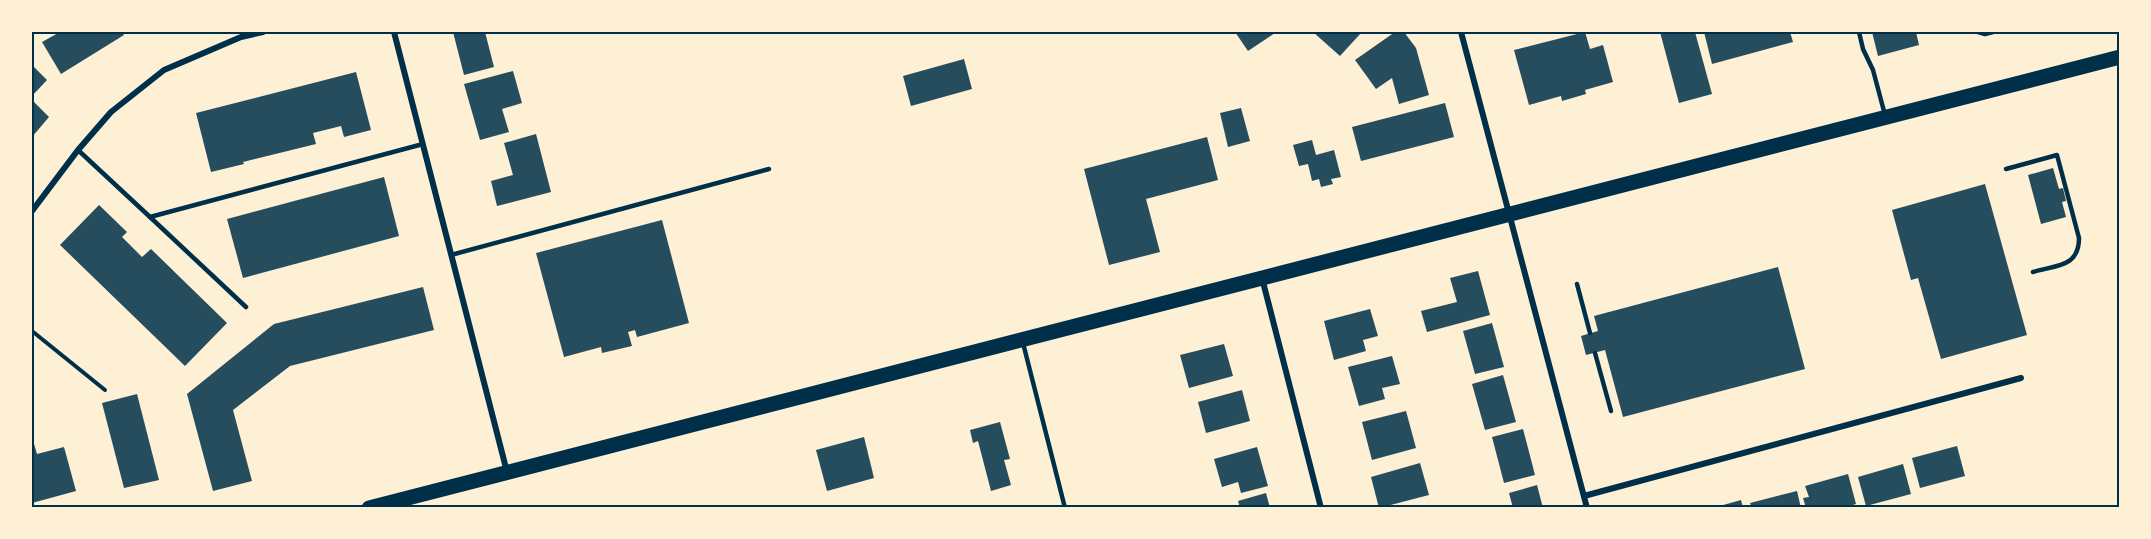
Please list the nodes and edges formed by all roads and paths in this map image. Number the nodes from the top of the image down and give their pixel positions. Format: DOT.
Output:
graph roads {
  1 [pos="263,32"];
  2 [pos="394,32"];
  3 [pos="1461,32"];
  4 [pos="1859,32"];
  5 [pos="1978,32"];
  6 [pos="1993,32"];
  7 [pos="2120,57"];
  8 [pos="1885,117"];
  9 [pos="423,144"];
  10 [pos="78,150"];
  11 [pos="770,169"];
  12 [pos="2006,169"];
  13 [pos="32,211"];
  14 [pos="1510,214"];
  15 [pos="150,217"];
  16 [pos="451,255"];
  17 [pos="2033,272"];
  18 [pos="1262,278"];
  19 [pos="1577,285"];
  20 [pos="246,307"];
  21 [pos="32,331"];
  22 [pos="1590,333"];
  23 [pos="1023,340"];
  24 [pos="1595,352"];
  25 [pos="2021,378"];
  26 [pos="105,390"];
  27 [pos="1611,411"];
  28 [pos="507,472"];
  29 [pos="1584,496"];
  30 [pos="369,507"];
  31 [pos="1065,507"];
  32 [pos="1321,507"];
  33 [pos="1587,507"];
  1 -- 10 [label="street"];
  2 -- 9 [label="street"];
  3 -- 14 [label="street"];
  4 -- 8 [label="lane"];
  5 -- 6 [label="lane"];
  7 -- 8 [label="main road"];
  8 -- 14 [label="main road"];
  9 -- 15 [label="lane"];
  9 -- 16 [label="street"];
  10 -- 13 [label="street"];
  10 -- 15 [label="lane"];
  11 -- 16 [label="lane"];
  12 -- 17 [label="lane"];
  14 -- 18 [label="main road"];
  14 -- 29 [label="street"];
  15 -- 20 [label="lane"];
  16 -- 28 [label="street"];
  18 -- 23 [label="main road"];
  18 -- 32 [label="street"];
  19 -- 22 [label="lane"];
  21 -- 26 [label="path"];
  23 -- 28 [label="main road"];
  23 -- 31 [label="lane"];
  24 -- 27 [label="lane"];
  25 -- 29 [label="street"];
  28 -- 30 [label="main road"];
  29 -- 33 [label="street"];
}
